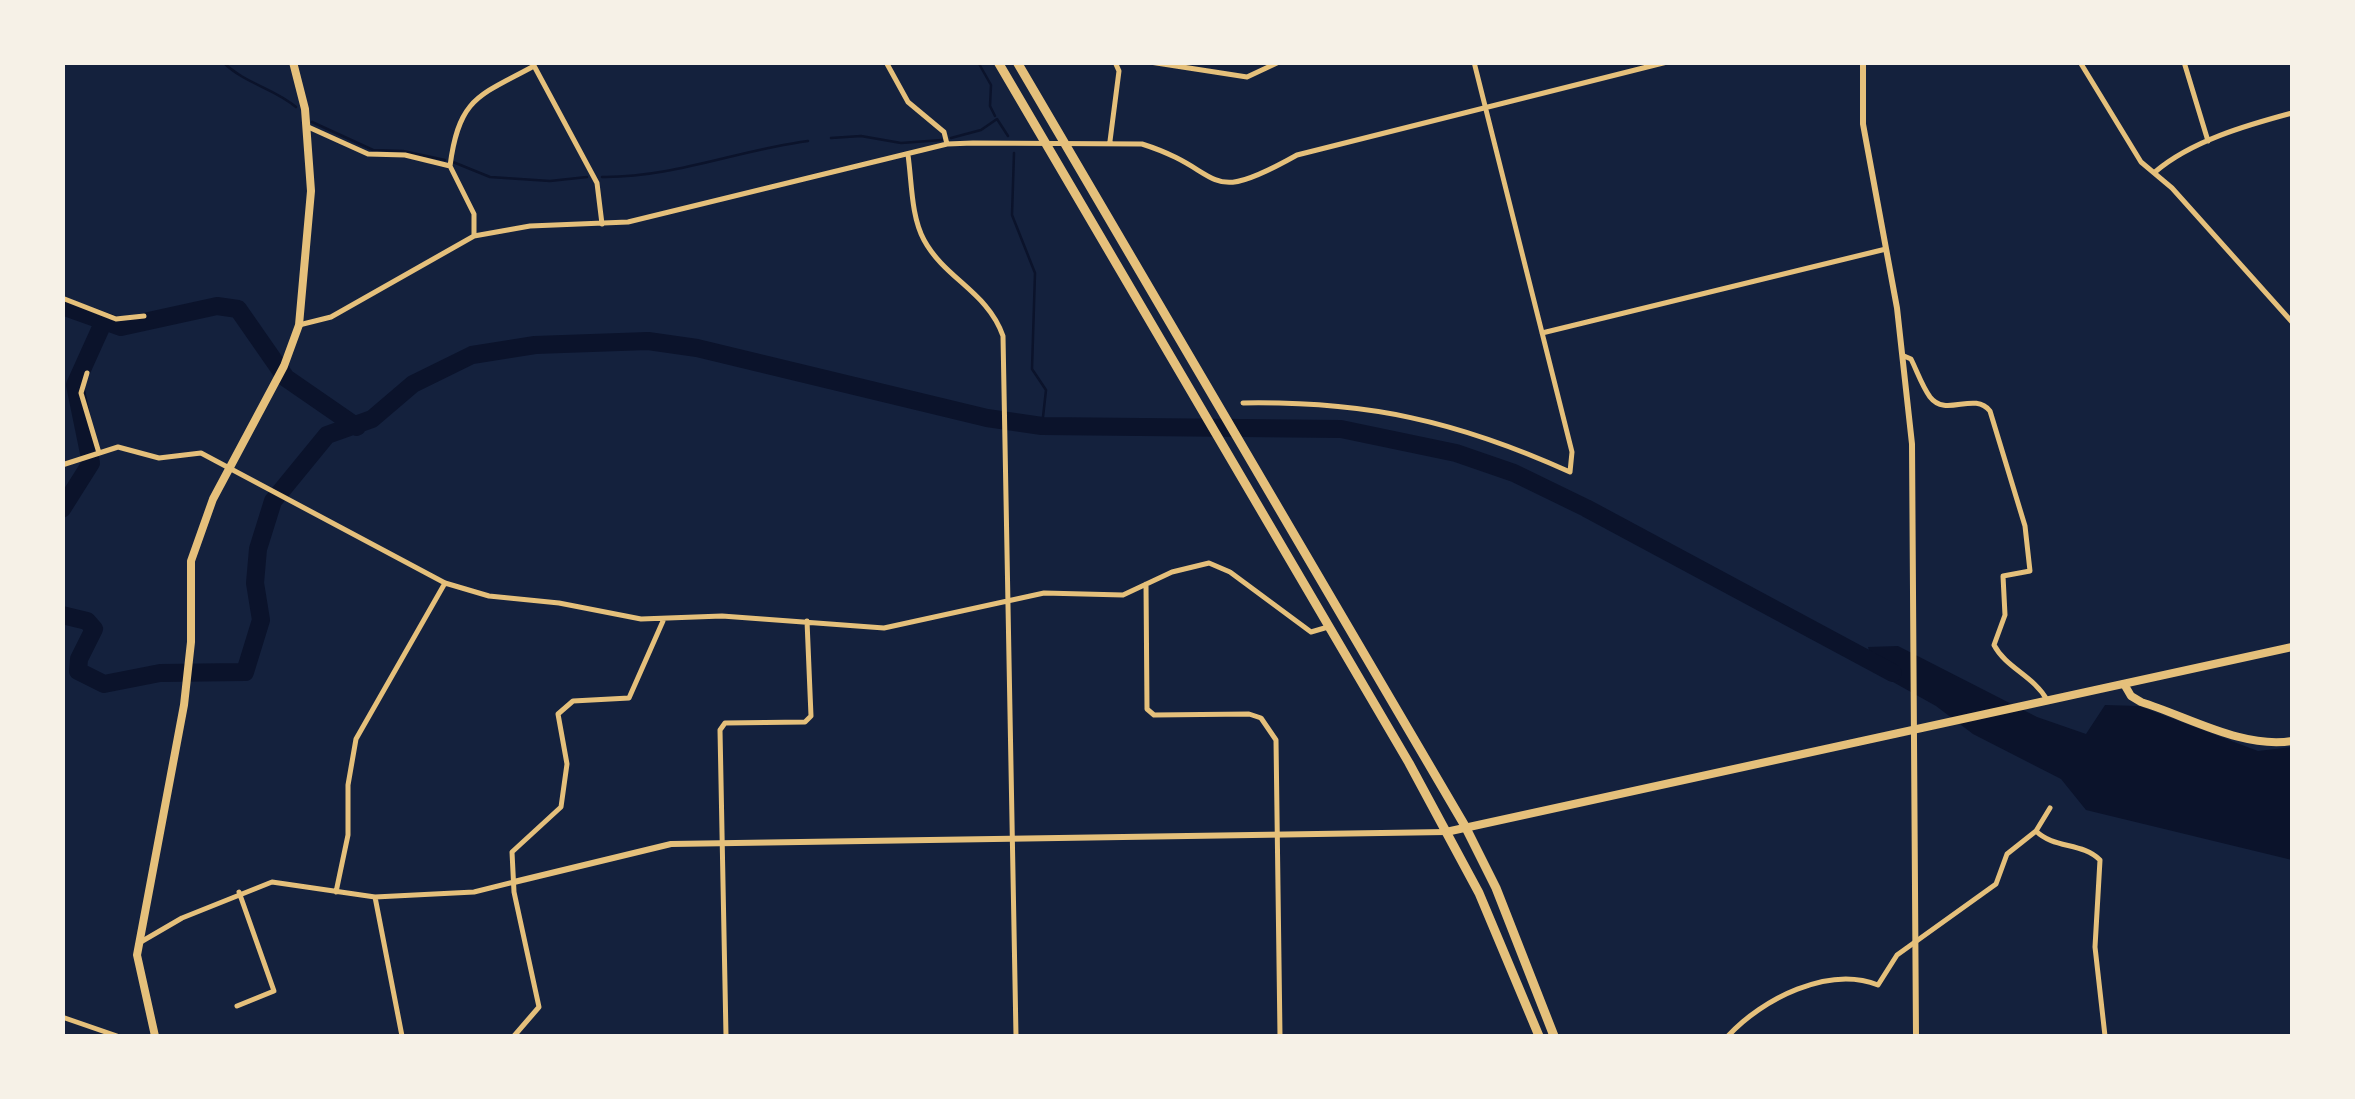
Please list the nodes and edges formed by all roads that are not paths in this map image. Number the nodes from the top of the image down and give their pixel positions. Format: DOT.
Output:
graph roads {
  1 [pos="293,62"];
  2 [pos="886,62"];
  3 [pos="998,62"];
  4 [pos="1017,62"];
  5 [pos="1115,62"];
  6 [pos="1150,62"];
  7 [pos="1280,62"];
  8 [pos="1474,62"];
  9 [pos="1667,62"];
  10 [pos="1862,62"];
  11 [pos="2080,62"];
  12 [pos="2184,62"];
  13 [pos="533,64"];
  14 [pos="1484,109"];
  15 [pos="2292,113"];
  16 [pos="306,126"];
  17 [pos="1110,141"];
  18 [pos="2208,141"];
  19 [pos="1044,142"];
  20 [pos="1067,143"];
  21 [pos="947,144"];
  22 [pos="908,156"];
  23 [pos="450,166"];
  24 [pos="2155,172"];
  25 [pos="602,224"];
  26 [pos="474,236"];
  27 [pos="1886,249"];
  28 [pos="62,298"];
  29 [pos="144,316"];
  30 [pos="2292,322"];
  31 [pos="298,326"];
  32 [pos="1542,334"];
  33 [pos="1904,356"];
  34 [pos="86,373"];
  35 [pos="1244,403"];
  36 [pos="97,454"];
  37 [pos="62,466"];
  38 [pos="228,468"];
  39 [pos="445,584"];
  40 [pos="1146,584"];
  41 [pos="1009,600"];
  42 [pos="663,621"];
  43 [pos="807,621"];
  44 [pos="1331,626"];
  45 [pos="2292,648"];
  46 [pos="2124,684"];
  47 [pos="2048,700"];
  48 [pos="1913,727"];
  49 [pos="2292,741"];
  50 [pos="2050,808"];
  51 [pos="1465,826"];
  52 [pos="2036,831"];
  53 [pos="1446,832"];
  54 [pos="1276,834"];
  55 [pos="1012,838"];
  56 [pos="722,842"];
  57 [pos="514,882"];
  58 [pos="239,892"];
  59 [pos="336,892"];
  60 [pos="375,896"];
  61 [pos="1914,942"];
  62 [pos="138,944"];
  63 [pos="237,1006"];
  64 [pos="62,1017"];
  65 [pos="116,1036"];
  66 [pos="155,1036"];
  67 [pos="402,1036"];
  68 [pos="514,1036"];
  69 [pos="726,1036"];
  70 [pos="1016,1036"];
  71 [pos="1280,1036"];
  72 [pos="1539,1036"];
  73 [pos="1554,1036"];
  74 [pos="1728,1036"];
  75 [pos="1916,1036"];
  76 [pos="2105,1036"];
  1 -- 16 [label="main road"];
  2 -- 21 [label="street"];
  3 -- 19 [label="highway"];
  4 -- 20 [label="highway"];
  5 -- 17 [label="street"];
  6 -- 7 [label="street"];
  8 -- 14 [label="street"];
  9 -- 14 [label="street"];
  10 -- 27 [label="street"];
  11 -- 24 [label="street"];
  12 -- 18 [label="street"];
  13 -- 23 [label="street"];
  13 -- 25 [label="street"];
  14 -- 17 [label="street"];
  14 -- 32 [label="street"];
  15 -- 18 [label="street"];
  16 -- 23 [label="street"];
  16 -- 31 [label="main road"];
  17 -- 20 [label="street"];
  18 -- 24 [label="street"];
  19 -- 20 [label="street"];
  19 -- 21 [label="street"];
  19 -- 44 [label="highway"];
  20 -- 51 [label="highway"];
  21 -- 22 [label="street"];
  22 -- 25 [label="street"];
  22 -- 41 [label="street"];
  23 -- 26 [label="street"];
  24 -- 30 [label="street"];
  25 -- 26 [label="street"];
  26 -- 31 [label="street"];
  27 -- 32 [label="street"];
  27 -- 33 [label="street"];
  28 -- 29 [label="street"];
  31 -- 38 [label="main road"];
  32 -- 35 [label="street"];
  33 -- 47 [label="street"];
  33 -- 48 [label="street"];
  34 -- 36 [label="street"];
  36 -- 37 [label="street"];
  36 -- 38 [label="street"];
  38 -- 39 [label="street"];
  38 -- 62 [label="main road"];
  39 -- 42 [label="street"];
  39 -- 59 [label="street"];
  40 -- 41 [label="street"];
  40 -- 44 [label="street"];
  40 -- 54 [label="street"];
  41 -- 43 [label="street"];
  41 -- 55 [label="street"];
  42 -- 43 [label="street"];
  42 -- 57 [label="street"];
  43 -- 56 [label="street"];
  44 -- 53 [label="highway"];
  45 -- 46 [label="main road"];
  46 -- 47 [label="main road"];
  46 -- 49 [label="main road"];
  47 -- 48 [label="main road"];
  48 -- 51 [label="main road"];
  48 -- 61 [label="street"];
  50 -- 52 [label="street"];
  51 -- 53 [label="main road"];
  51 -- 73 [label="highway"];
  52 -- 61 [label="street"];
  52 -- 76 [label="street"];
  53 -- 54 [label="street"];
  53 -- 72 [label="highway"];
  54 -- 55 [label="street"];
  54 -- 71 [label="street"];
  55 -- 56 [label="street"];
  55 -- 70 [label="street"];
  56 -- 57 [label="street"];
  56 -- 69 [label="street"];
  57 -- 60 [label="street"];
  57 -- 68 [label="street"];
  58 -- 59 [label="street"];
  58 -- 62 [label="street"];
  58 -- 63 [label="street"];
  59 -- 60 [label="street"];
  60 -- 67 [label="street"];
  61 -- 74 [label="street"];
  61 -- 75 [label="street"];
  62 -- 66 [label="main road"];
  64 -- 65 [label="street"];
}
